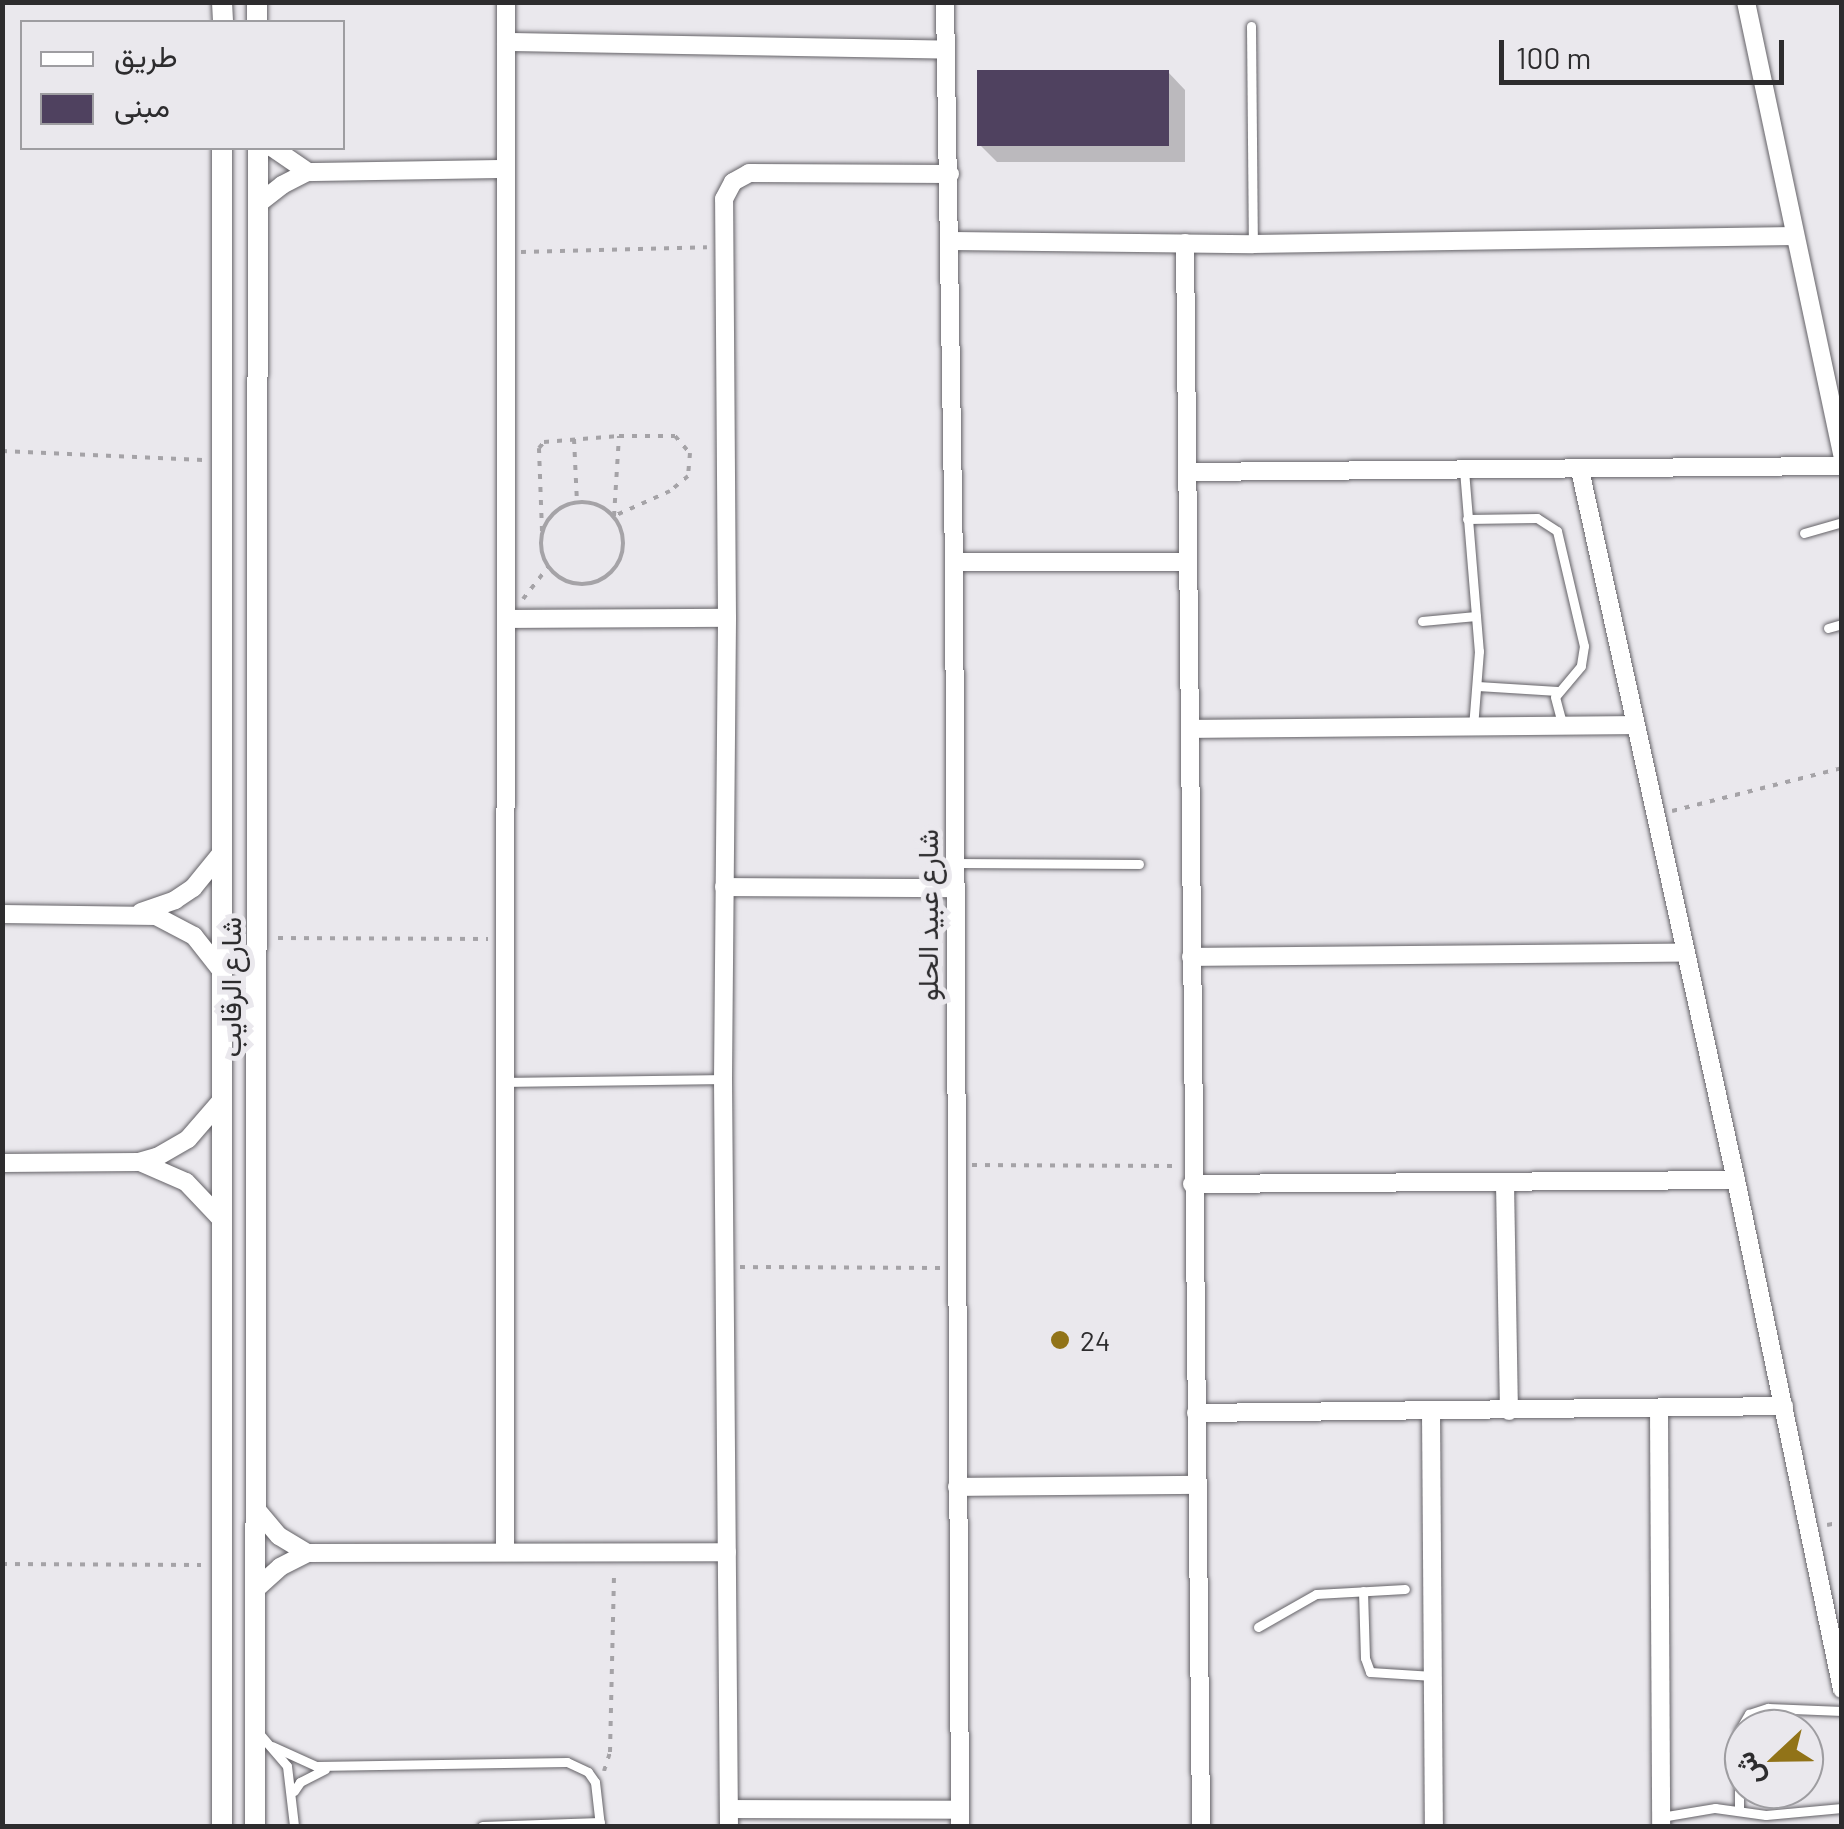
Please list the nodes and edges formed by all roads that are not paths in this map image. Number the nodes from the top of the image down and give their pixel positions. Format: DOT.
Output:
graph roads {
  1 [pos="506,2"];
  2 [pos="945,2"];
  3 [pos="1746,2"];
  4 [pos="1250,26"];
  5 [pos="506,42"];
  6 [pos="944,50"];
  7 [pos="222,150"];
  8 [pos="258,150"];
  9 [pos="276,150"];
  10 [pos="506,169"];
  11 [pos="308,172"];
  12 [pos="950,174"];
  13 [pos="258,204"];
  14 [pos="1795,236"];
  15 [pos="951,241"];
  16 [pos="1184,243"];
  17 [pos="1253,244"];
  18 [pos="1842,455"];
  19 [pos="1842,466"];
  20 [pos="1464,470"];
  21 [pos="1580,470"];
  22 [pos="1188,472"];
  23 [pos="1467,519"];
  24 [pos="1842,522"];
  25 [pos="1804,533"];
  26 [pos="954,562"];
  27 [pos="1188,562"];
  28 [pos="1476,616"];
  29 [pos="727,618"];
  30 [pos="508,619"];
  31 [pos="1422,621"];
  32 [pos="1842,624"];
  33 [pos="1828,628"];
  34 [pos="1478,686"];
  35 [pos="1558,691"];
  36 [pos="1635,725"];
  37 [pos="1563,726"];
  38 [pos="1474,727"];
  39 [pos="1190,729"];
  40 [pos="219,856"];
  41 [pos="954,863"];
  42 [pos="1139,864"];
  43 [pos="724,887"];
  44 [pos="953,888"];
  45 [pos="136,913"];
  46 [pos="2,914"];
  47 [pos="1684,953"];
  48 [pos="1191,957"];
  49 [pos="220,969"];
  50 [pos="722,1079"];
  51 [pos="502,1082"];
  52 [pos="220,1102"];
  53 [pos="139,1162"];
  54 [pos="2,1163"];
  55 [pos="1192,1175"];
  56 [pos="1736,1180"];
  57 [pos="1506,1184"];
  58 [pos="221,1220"];
  59 [pos="1784,1406"];
  60 [pos="1659,1410"];
  61 [pos="1509,1411"];
  62 [pos="1431,1412"];
  63 [pos="1196,1413"];
  64 [pos="1197,1485"];
  65 [pos="957,1486"];
  66 [pos="258,1510"];
  67 [pos="506,1552"];
  68 [pos="726,1552"];
  69 [pos="307,1553"];
  70 [pos="257,1588"];
  71 [pos="1404,1589"];
  72 [pos="1363,1591"];
  73 [pos="1258,1627"];
  74 [pos="1433,1676"];
  75 [pos="1842,1689"];
  76 [pos="1842,1711"];
  77 [pos="255,1729"];
  78 [pos="272,1746"];
  79 [pos="333,1766"];
  80 [pos="293,1793"];
  81 [pos="1842,1808"];
  82 [pos="1739,1811"];
  83 [pos="729,1818"];
  84 [pos="960,1818"];
  85 [pos="1661,1822"];
  86 [pos="600,1824"];
  87 [pos="541,1825"];
  88 [pos="222,1826"];
  89 [pos="256,1826"];
  90 [pos="294,1826"];
  91 [pos="482,1826"];
  92 [pos="1201,1826"];
  93 [pos="1434,1826"];
  1 -- 5 [label="street"];
  2 -- 6 [label="street, شارع عبيد الحلو"];
  3 -- 14 [label="street"];
  4 -- 17 [label="lane"];
  5 -- 6 [label="street"];
  5 -- 10 [label="street"];
  6 -- 12 [label="street, شارع عبيد الحلو"];
  7 -- 40 [label="street, شارع الرقايب"];
  8 -- 13 [label="street, شارع الرقايب"];
  9 -- 11 [label="street"];
  10 -- 11 [label="street"];
  10 -- 30 [label="street"];
  11 -- 13 [label="street"];
  12 -- 15 [label="street, شارع عبيد الحلو"];
  12 -- 29 [label="street"];
  13 -- 66 [label="street, شارع الرقايب"];
  14 -- 17 [label="street"];
  14 -- 18 [label="street"];
  15 -- 16 [label="street"];
  15 -- 26 [label="street, شارع عبيد الحلو"];
  16 -- 17 [label="street"];
  16 -- 22 [label="street"];
  19 -- 21 [label="street"];
  20 -- 21 [label="street"];
  20 -- 22 [label="street"];
  20 -- 23 [label="lane"];
  21 -- 36 [label="street"];
  22 -- 27 [label="street"];
  23 -- 28 [label="lane"];
  23 -- 35 [label="lane"];
  24 -- 25 [label="lane"];
  26 -- 27 [label="street"];
  26 -- 41 [label="street, شارع عبيد الحلو"];
  27 -- 39 [label="street"];
  28 -- 31 [label="lane"];
  28 -- 34 [label="lane"];
  29 -- 30 [label="street"];
  29 -- 43 [label="street"];
  30 -- 51 [label="street"];
  32 -- 33 [label="lane"];
  34 -- 35 [label="lane"];
  34 -- 38 [label="lane"];
  35 -- 37 [label="lane"];
  36 -- 37 [label="street"];
  36 -- 47 [label="street"];
  37 -- 38 [label="street"];
  38 -- 39 [label="street"];
  39 -- 48 [label="street"];
  40 -- 45 [label="street"];
  40 -- 49 [label="street, شارع الرقايب"];
  41 -- 42 [label="lane"];
  41 -- 44 [label="street, شارع عبيد الحلو"];
  43 -- 44 [label="street"];
  43 -- 50 [label="street"];
  44 -- 65 [label="street, شارع عبيد الحلو"];
  45 -- 46 [label="street"];
  45 -- 49 [label="street"];
  47 -- 48 [label="street"];
  47 -- 56 [label="street"];
  48 -- 55 [label="street"];
  49 -- 52 [label="street, شارع الرقايب"];
  50 -- 51 [label="lane"];
  50 -- 68 [label="street"];
  51 -- 67 [label="street"];
  52 -- 53 [label="street"];
  52 -- 58 [label="street, شارع الرقايب"];
  53 -- 54 [label="street"];
  53 -- 58 [label="street"];
  55 -- 57 [label="street"];
  55 -- 63 [label="street"];
  56 -- 57 [label="street"];
  56 -- 59 [label="street"];
  57 -- 61 [label="street"];
  58 -- 88 [label="street, شارع الرقايب"];
  59 -- 60 [label="street"];
  59 -- 75 [label="street"];
  60 -- 61 [label="street"];
  60 -- 85 [label="street"];
  61 -- 62 [label="street"];
  62 -- 63 [label="street"];
  62 -- 74 [label="street"];
  63 -- 64 [label="street"];
  64 -- 65 [label="street"];
  64 -- 92 [label="street"];
  65 -- 84 [label="street, شارع عبيد الحلو"];
  66 -- 69 [label="street"];
  66 -- 70 [label="street, شارع الرقايب"];
  67 -- 68 [label="street"];
  67 -- 69 [label="street"];
  68 -- 83 [label="street"];
  69 -- 70 [label="street"];
  70 -- 77 [label="street, شارع الرقايب"];
  71 -- 72 [label="lane"];
  72 -- 73 [label="lane"];
  72 -- 74 [label="lane"];
  74 -- 93 [label="street"];
  76 -- 82 [label="lane"];
  77 -- 78 [label="lane"];
  77 -- 89 [label="street, شارع الرقايب"];
  78 -- 79 [label="lane"];
  78 -- 80 [label="lane"];
  79 -- 80 [label="lane"];
  79 -- 86 [label="lane"];
  80 -- 90 [label="lane"];
  81 -- 82 [label="lane"];
  82 -- 85 [label="lane"];
  83 -- 84 [label="street"];
  86 -- 87 [label="lane"];
  87 -- 91 [label="lane"];
}
